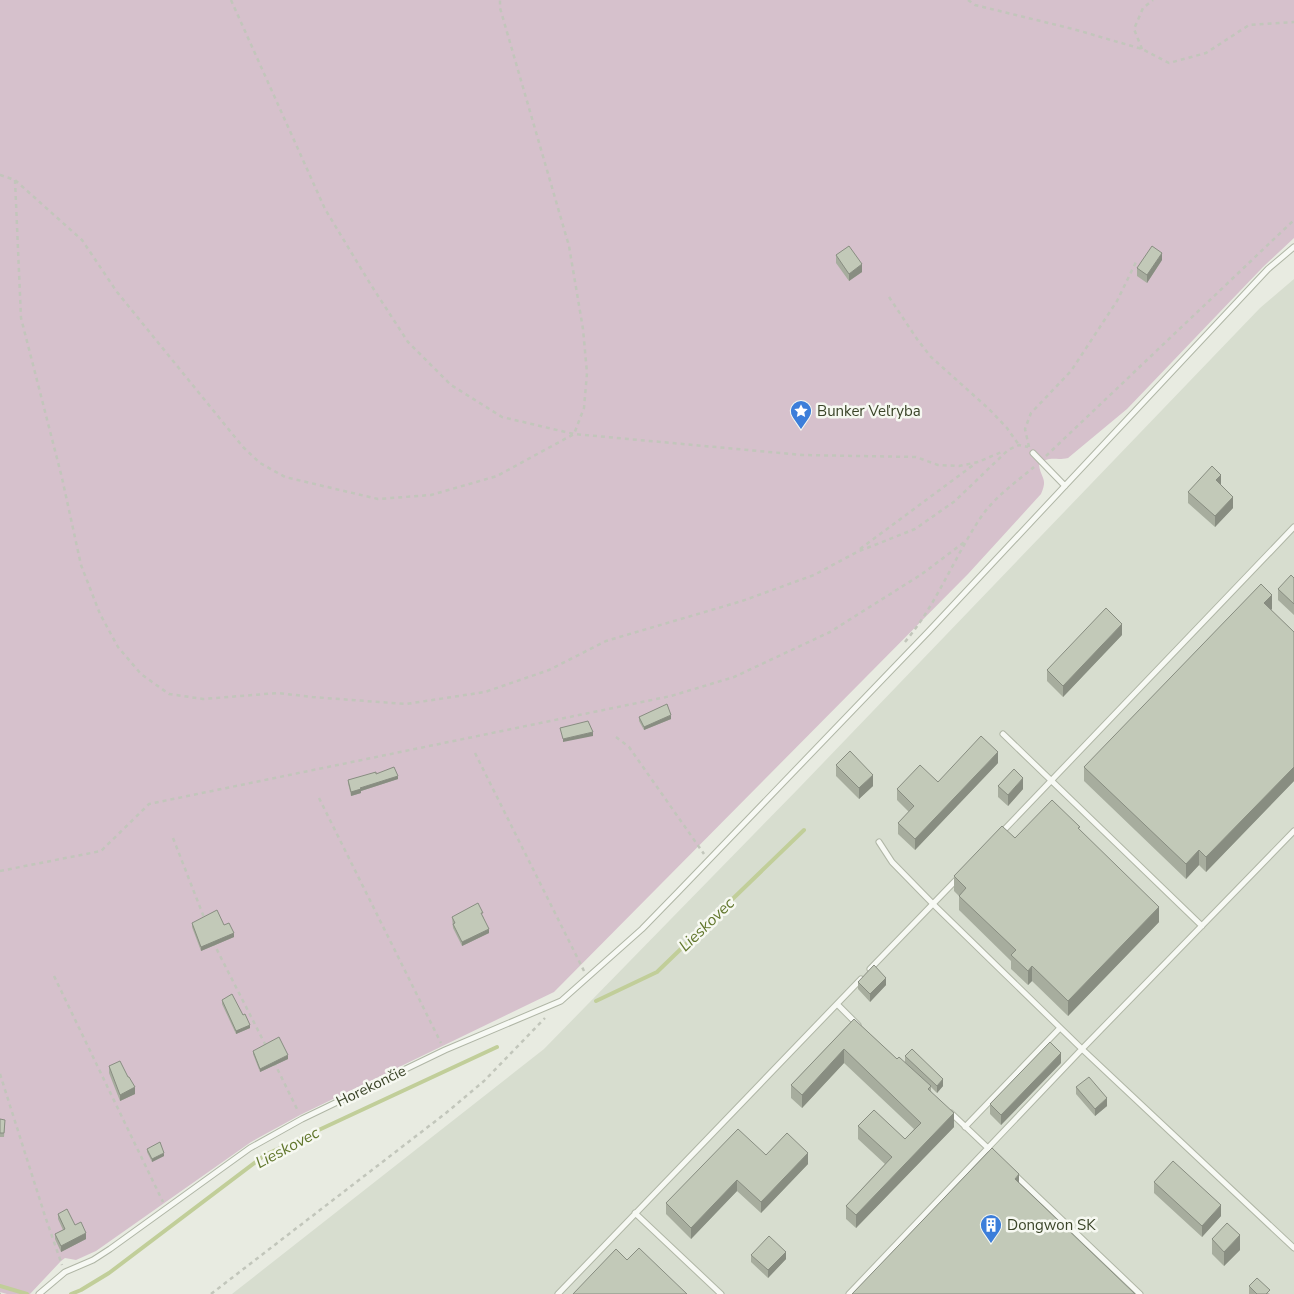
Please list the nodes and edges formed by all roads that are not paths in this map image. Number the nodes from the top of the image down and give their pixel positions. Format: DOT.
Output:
graph roads {
  1 [pos="1294,247"];
  2 [pos="1033,453"];
  3 [pos="1065,486"];
  4 [pos="1294,527"];
  5 [pos="1003,734"];
  6 [pos="1051,781"];
  7 [pos="1294,831"];
  8 [pos="999,835"];
  9 [pos="879,842"];
  10 [pos="959,876"];
  11 [pos="933,904"];
  12 [pos="1202,926"];
  13 [pos="837,1004"];
  14 [pos="1060,1028"];
  15 [pos="865,1032"];
  16 [pos="1082,1049"];
  17 [pos="944,1106"];
  18 [pos="965,1127"];
  19 [pos="988,1148"];
  20 [pos="995,1155"];
  21 [pos="1009,1168"];
  22 [pos="635,1214"];
  23 [pos="1294,1248"];
  24 [pos="39,1294"];
  25 [pos="558,1294"];
  26 [pos="721,1294"];
  27 [pos="850,1294"];
  28 [pos="1140,1294"];
  1 -- 3 [label="lane, Horekončie"];
  2 -- 3 [label="lane"];
  3 -- 24 [label="lane, Horekončie"];
  4 -- 6 [label="lane"];
  5 -- 6 [label="lane"];
  6 -- 8 [label="lane"];
  6 -- 12 [label="lane"];
  7 -- 12 [label="lane"];
  9 -- 11 [label="lane"];
  10 -- 11 [label="lane"];
  11 -- 13 [label="lane"];
  11 -- 14 [label="lane"];
  12 -- 16 [label="lane"];
  13 -- 15 [label="lane"];
  13 -- 22 [label="lane"];
  14 -- 16 [label="lane"];
  14 -- 18 [label="lane"];
  16 -- 19 [label="lane"];
  16 -- 23 [label="lane"];
  17 -- 18 [label="lane"];
  18 -- 19 [label="lane"];
  19 -- 20 [label="lane"];
  19 -- 27 [label="lane"];
  21 -- 28 [label="lane"];
  22 -- 25 [label="lane"];
  22 -- 26 [label="lane"];
}
